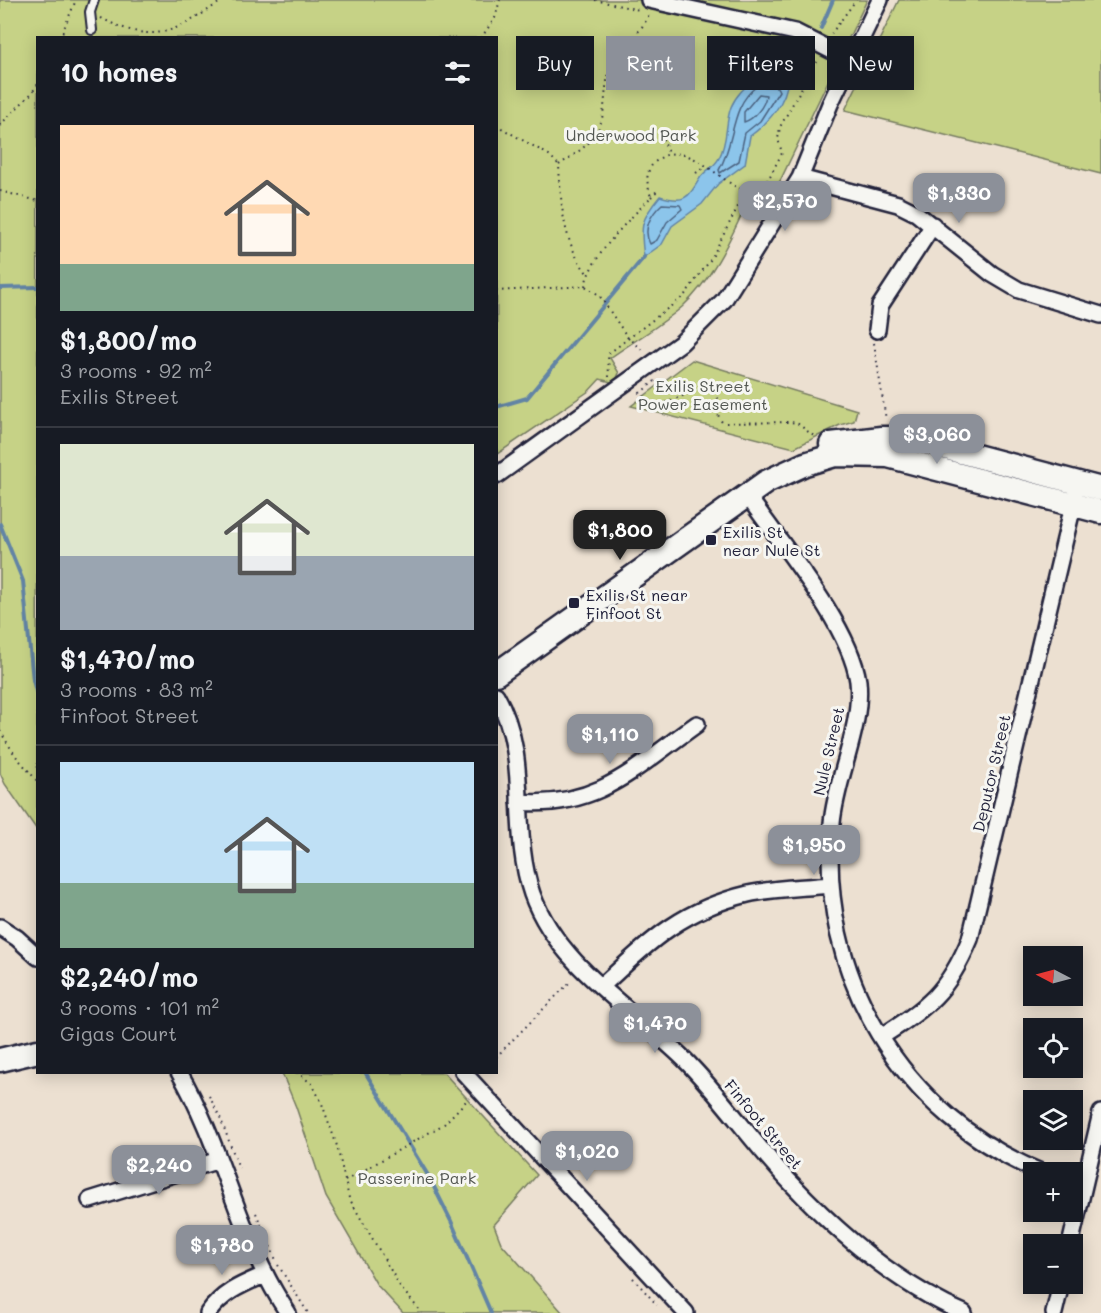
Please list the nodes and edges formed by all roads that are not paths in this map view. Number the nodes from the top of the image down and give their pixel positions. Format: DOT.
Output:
graph roads {
  1 [pos="94,0"];
  2 [pos="880,0"];
  3 [pos="651,1"];
  4 [pos="92,30"];
  5 [pos="862,36"];
  6 [pos="827,49"];
  7 [pos="837,90"];
  8 [pos="800,178"];
  9 [pos="933,225"];
  10 [pos="1101,315"];
  11 [pos="877,330"];
  12 [pos="498,475"];
  13 [pos="1101,489"];
  14 [pos="1076,494"];
  15 [pos="747,495"];
  16 [pos="1101,512"];
  17 [pos="498,673"];
  18 [pos="498,699"];
  19 [pos="697,724"];
  20 [pos="519,802"];
  21 [pos="830,885"];
  22 [pos="0,927"];
  23 [pos="36,955"];
  24 [pos="602,986"];
  25 [pos="881,1037"];
  26 [pos="36,1052"];
  27 [pos="0,1060"];
  28 [pos="180,1074"];
  29 [pos="465,1074"];
  30 [pos="1101,1113"];
  31 [pos="219,1160"];
  32 [pos="1023,1164"];
  33 [pos="1083,1169"];
  34 [pos="90,1200"];
  35 [pos="264,1275"];
  36 [pos="1059,1294"];
  37 [pos="208,1313"];
  38 [pos="288,1313"];
  39 [pos="686,1313"];
  40 [pos="964,1313"];
  41 [pos="1054,1313"];
  1 -- 4 [label="lane"];
  2 -- 5 [label="street"];
  3 -- 6 [label="street"];
  7 -- 8 [label="street"];
  8 -- 9 [label="street"];
  8 -- 12 [label="street"];
  9 -- 10 [label="street"];
  9 -- 11 [label="street"];
  13 -- 14 [label="street"];
  14 -- 15 [label="street"];
  14 -- 16 [label="street"];
  14 -- 25 [label="street, Deputor Street"];
  15 -- 17 [label="street"];
  15 -- 21 [label="street, Nule Street"];
  18 -- 20 [label="street, Finfoot Street"];
  19 -- 20 [label="street"];
  20 -- 24 [label="street, Finfoot Street"];
  21 -- 24 [label="street"];
  21 -- 25 [label="street, Nule Street"];
  22 -- 23 [label="street"];
  24 -- 40 [label="street, Finfoot Street"];
  25 -- 32 [label="street, Nule Street"];
  26 -- 27 [label="street"];
  28 -- 31 [label="street"];
  29 -- 39 [label="street"];
  30 -- 33 [label="street"];
  31 -- 34 [label="street"];
  31 -- 35 [label="street"];
  35 -- 37 [label="street"];
  35 -- 38 [label="street"];
  36 -- 41 [label="street"];
}
